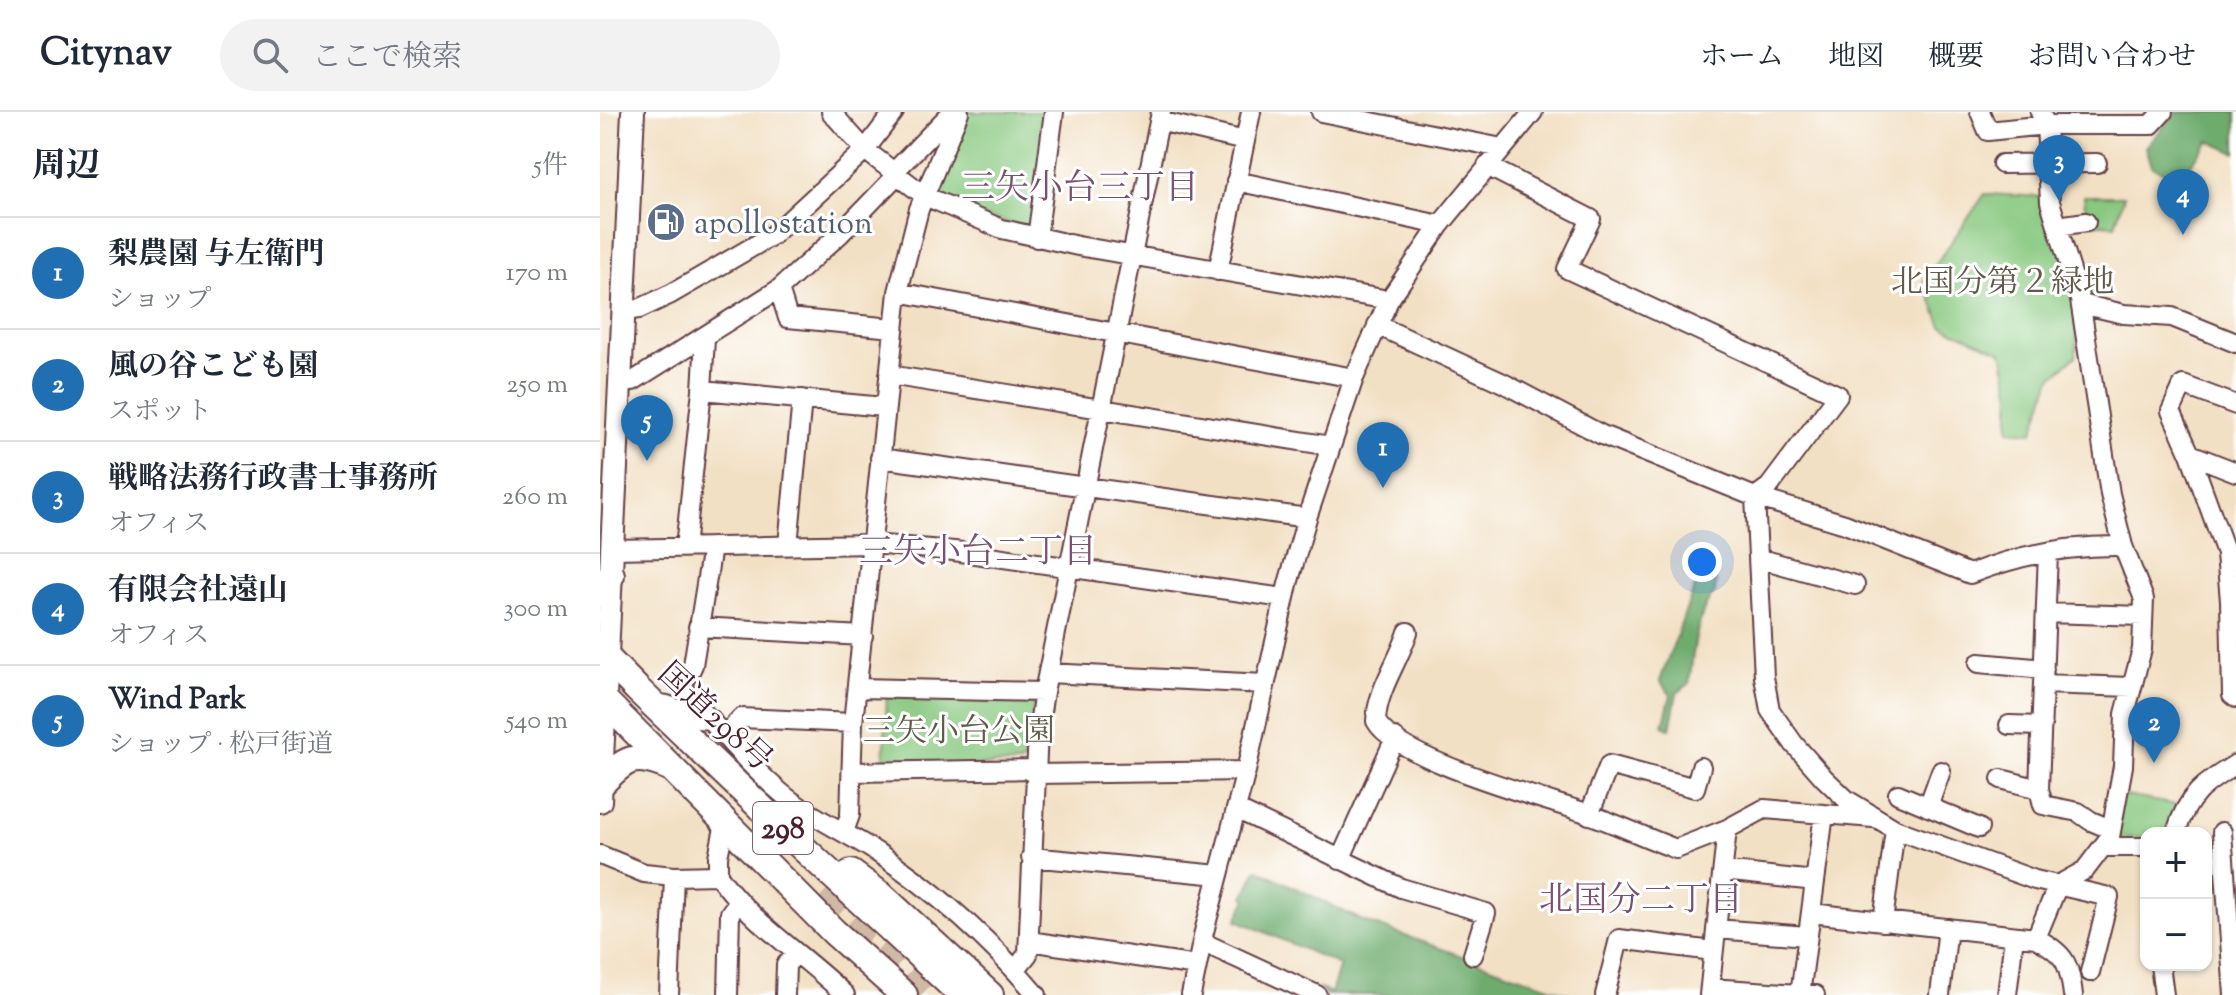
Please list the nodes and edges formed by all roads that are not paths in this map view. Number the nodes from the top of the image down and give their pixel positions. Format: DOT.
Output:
graph roads {
  1 [pos="633,112"];
  2 [pos="831,112"];
  3 [pos="894,112"];
  4 [pos="952,112"];
  5 [pos="959,112"];
  6 [pos="1054,112"];
  7 [pos="1251,112"];
  8 [pos="1321,112"];
  9 [pos="1533,112"];
  10 [pos="1980,112"];
  11 [pos="2163,112"];
  12 [pos="1160,116"];
  13 [pos="2043,118"];
  14 [pos="1245,141"];
  15 [pos="1502,148"];
  16 [pos="865,150"];
  17 [pos="2097,163"];
  18 [pos="2002,164"];
  19 [pos="2048,165"];
  20 [pos="1487,166"];
  21 [pos="895,175"];
  22 [pos="1236,181"];
  23 [pos="925,196"];
  24 [pos="2086,222"];
  25 [pos="1440,225"];
  26 [pos="2057,226"];
  27 [pos="1037,238"];
  28 [pos="1132,255"];
  29 [pos="1218,271"];
  30 [pos="779,289"];
  31 [pos="898,292"];
  32 [pos="1389,300"];
  33 [pos="2081,304"];
  34 [pos="623,311"];
  35 [pos="1377,325"];
  36 [pos="893,328"];
  37 [pos="1116,333"];
  38 [pos="705,338"];
  39 [pos="2236,343"];
  40 [pos="889,375"];
  41 [pos="1354,378"];
  42 [pos="620,381"];
  43 [pos="702,390"];
  44 [pos="802,399"];
  45 [pos="2236,405"];
  46 [pos="884,407"];
  47 [pos="1100,408"];
  48 [pos="1331,446"];
  49 [pos="2190,454"];
  50 [pos="880,458"];
  51 [pos="2236,472"];
  52 [pos="1085,487"];
  53 [pos="1755,497"];
  54 [pos="1307,518"];
  55 [pos="872,544"];
  56 [pos="788,545"];
  57 [pos="2123,546"];
  58 [pos="712,547"];
  59 [pos="685,548"];
  60 [pos="612,549"];
  61 [pos="2048,552"];
  62 [pos="1758,558"];
  63 [pos="1070,568"];
  64 [pos="605,583"];
  65 [pos="1855,585"];
  66 [pos="1284,598"];
  67 [pos="2233,601"];
  68 [pos="2046,613"];
  69 [pos="2143,616"];
  70 [pos="698,627"];
  71 [pos="1408,632"];
  72 [pos="863,636"];
  73 [pos="604,654"];
  74 [pos="1979,663"];
  75 [pos="1048,673"];
  76 [pos="2044,676"];
  77 [pos="2233,676"];
  78 [pos="1265,684"];
  79 [pos="2132,687"];
  80 [pos="858,688"];
  81 [pos="1044,692"];
  82 [pos="602,698"];
  83 [pos="2236,698"];
  84 [pos="653,704"];
  85 [pos="711,719"];
  86 [pos="853,723"];
  87 [pos="2009,725"];
  88 [pos="2042,726"];
  89 [pos="725,735"];
  90 [pos="1395,738"];
  91 [pos="2236,764"];
  92 [pos="669,767"];
  93 [pos="1701,767"];
  94 [pos="1036,771"];
  95 [pos="1246,771"];
  96 [pos="1941,771"];
  97 [pos="852,772"];
  98 [pos="2001,779"];
  99 [pos="601,784"];
  100 [pos="2039,789"];
  101 [pos="1898,794"];
  102 [pos="600,801"];
  103 [pos="762,806"];
  104 [pos="1932,808"];
  105 [pos="1236,809"];
  106 [pos="1824,814"];
  107 [pos="1589,815"];
  108 [pos="1875,818"];
  109 [pos="725,823"];
  110 [pos="2178,827"];
  111 [pos="1979,828"];
  112 [pos="1727,829"];
  113 [pos="1895,829"];
  114 [pos="844,832"];
  115 [pos="2222,832"];
  116 [pos="2107,838"];
  117 [pos="1925,841"];
  118 [pos="2140,846"];
  119 [pos="600,855"];
  120 [pos="1031,857"];
  121 [pos="1340,860"];
  122 [pos="764,861"];
  123 [pos="2212,867"];
  124 [pos="1723,871"];
  125 [pos="718,875"];
  126 [pos="1219,875"];
  127 [pos="674,876"];
  128 [pos="2225,878"];
  129 [pos="1815,881"];
  130 [pos="2058,885"];
  131 [pos="739,901"];
  132 [pos="1811,913"];
  133 [pos="1883,922"];
  134 [pos="1948,928"];
  135 [pos="1716,929"];
  136 [pos="1807,936"];
  137 [pos="2014,936"];
  138 [pos="2036,938"];
  139 [pos="1029,941"];
  140 [pos="1202,942"];
  141 [pos="1713,951"];
  142 [pos="796,954"];
  143 [pos="1473,955"];
  144 [pos="1197,966"];
  145 [pos="1015,970"];
  146 [pos="2161,971"];
  147 [pos="2090,972"];
  148 [pos="1709,991"];
  149 [pos="1805,994"];
  150 [pos="669,995"];
  151 [pos="728,995"];
  152 [pos="785,995"];
  153 [pos="845,995"];
  154 [pos="877,995"];
  155 [pos="904,995"];
  156 [pos="962,995"];
  157 [pos="990,995"];
  158 [pos="1037,995"];
  159 [pos="1191,995"];
  160 [pos="1317,995"];
  161 [pos="1605,995"];
  162 [pos="1940,995"];
  163 [pos="2007,995"];
  164 [pos="2073,995"];
  165 [pos="2164,995"];
  166 [pos="2234,995"];
  1 -- 34 [label="main road"];
  2 -- 16 [label="street"];
  3 -- 16 [label="street"];
  4 -- 21 [label="street"];
  5 -- 23 [label="street"];
  6 -- 27 [label="street"];
  7 -- 14 [label="street"];
  8 -- 15 [label="street"];
  9 -- 15 [label="street"];
  10 -- 13 [label="street"];
  11 -- 13 [label="street"];
  12 -- 14 [label="street"];
  12 -- 28 [label="street"];
  13 -- 19 [label="street"];
  14 -- 22 [label="street"];
  15 -- 20 [label="street"];
  16 -- 21 [label="street"];
  16 -- 34 [label="street"];
  17 -- 19 [label="street"];
  18 -- 19 [label="street"];
  19 -- 26 [label="street"];
  20 -- 25 [label="street"];
  20 -- 53 [label="street"];
  21 -- 23 [label="street"];
  21 -- 30 [label="street"];
  22 -- 25 [label="street"];
  22 -- 29 [label="street"];
  23 -- 27 [label="street"];
  23 -- 31 [label="street"];
  24 -- 26 [label="street"];
  25 -- 32 [label="street"];
  26 -- 33 [label="street"];
  27 -- 28 [label="street"];
  28 -- 29 [label="street"];
  28 -- 37 [label="street"];
  29 -- 32 [label="street"];
  30 -- 36 [label="street"];
  30 -- 38 [label="street"];
  31 -- 36 [label="street"];
  31 -- 37 [label="street"];
  32 -- 35 [label="street"];
  33 -- 39 [label="street"];
  33 -- 57 [label="street"];
  34 -- 42 [label="main road"];
  35 -- 41 [label="street"];
  35 -- 53 [label="street"];
  36 -- 40 [label="street"];
  37 -- 41 [label="street"];
  37 -- 47 [label="street"];
  38 -- 42 [label="street"];
  38 -- 43 [label="street"];
  40 -- 46 [label="street"];
  40 -- 47 [label="street"];
  41 -- 48 [label="street"];
  42 -- 60 [label="main road"];
  43 -- 44 [label="street"];
  43 -- 59 [label="street"];
  44 -- 46 [label="street"];
  44 -- 56 [label="street"];
  45 -- 49 [label="street"];
  46 -- 50 [label="street"];
  47 -- 48 [label="street"];
  47 -- 52 [label="street"];
  48 -- 54 [label="street"];
  49 -- 51 [label="street"];
  49 -- 67 [label="street"];
  50 -- 52 [label="street"];
  50 -- 55 [label="street"];
  52 -- 54 [label="street"];
  52 -- 63 [label="street"];
  53 -- 61 [label="street"];
  53 -- 62 [label="street"];
  54 -- 66 [label="street"];
  55 -- 56 [label="street"];
  55 -- 63 [label="street"];
  55 -- 72 [label="street"];
  56 -- 58 [label="street"];
  57 -- 61 [label="street"];
  57 -- 69 [label="street"];
  58 -- 59 [label="street"];
  58 -- 70 [label="street"];
  59 -- 60 [label="street"];
  60 -- 64 [label="main road"];
  61 -- 68 [label="street"];
  62 -- 65 [label="street"];
  62 -- 108 [label="street"];
  63 -- 66 [label="street"];
  63 -- 75 [label="street"];
  64 -- 73 [label="main road"];
  66 -- 78 [label="street"];
  67 -- 77 [label="street"];
  68 -- 69 [label="street"];
  68 -- 76 [label="street"];
  69 -- 79 [label="street"];
  70 -- 72 [label="street"];
  70 -- 85 [label="street"];
  71 -- 90 [label="street"];
  72 -- 80 [label="street"];
  73 -- 82 [label="main road"];
  73 -- 84 [label="highway, 国道298号 / 298"];
  74 -- 76 [label="street"];
  75 -- 78 [label="street"];
  75 -- 81 [label="street"];
  76 -- 79 [label="street"];
  76 -- 88 [label="street"];
  77 -- 83 [label="street"];
  78 -- 95 [label="street"];
  79 -- 116 [label="street"];
  80 -- 81 [label="street"];
  80 -- 86 [label="street"];
  81 -- 94 [label="street"];
  82 -- 92 [label="highway, 国道298号 / 298"];
  82 -- 99 [label="main road"];
  84 -- 85 [label="street"];
  84 -- 103 [label="highway, 国道298号 / 298"];
  85 -- 89 [label="street"];
  86 -- 89 [label="street"];
  86 -- 97 [label="street"];
  87 -- 88 [label="street"];
  88 -- 100 [label="street"];
  89 -- 114 [label="street"];
  90 -- 107 [label="street"];
  90 -- 121 [label="street"];
  91 -- 110 [label="street"];
  92 -- 99 [label="highway"];
  92 -- 109 [label="highway, 国道298号 / 298"];
  93 -- 107 [label="street"];
  94 -- 95 [label="street"];
  94 -- 97 [label="street"];
  94 -- 120 [label="street"];
  95 -- 105 [label="street"];
  96 -- 104 [label="street"];
  97 -- 114 [label="street"];
  98 -- 100 [label="street"];
  99 -- 102 [label="main road"];
  100 -- 116 [label="street"];
  101 -- 104 [label="street"];
  103 -- 156 [label="highway, 国道298号 / 298"];
  103 -- 157 [label="highway"];
  104 -- 111 [label="street"];
  104 -- 117 [label="street"];
  105 -- 121 [label="street"];
  105 -- 126 [label="street"];
  106 -- 108 [label="street"];
  106 -- 112 [label="street"];
  106 -- 129 [label="street"];
  107 -- 112 [label="street"];
  108 -- 113 [label="street"];
  109 -- 122 [label="highway, 国道298号 / 298"];
  109 -- 125 [label="street"];
  112 -- 124 [label="street"];
  113 -- 117 [label="street"];
  113 -- 133 [label="street"];
  114 -- 145 [label="street"];
  115 -- 128 [label="street"];
  116 -- 118 [label="street"];
  116 -- 130 [label="street"];
  117 -- 130 [label="street"];
  119 -- 127 [label="street"];
  120 -- 126 [label="street"];
  120 -- 139 [label="street"];
  121 -- 143 [label="street"];
  122 -- 154 [label="highway"];
  122 -- 155 [label="highway, 国道298号 / 298"];
  123 -- 128 [label="street"];
  124 -- 129 [label="street"];
  124 -- 135 [label="street"];
  125 -- 127 [label="street"];
  125 -- 131 [label="street"];
  126 -- 140 [label="street"];
  127 -- 150 [label="street"];
  128 -- 166 [label="street"];
  129 -- 132 [label="street"];
  130 -- 138 [label="street"];
  130 -- 147 [label="street"];
  131 -- 142 [label="street"];
  131 -- 151 [label="street"];
  132 -- 133 [label="street"];
  132 -- 136 [label="street"];
  133 -- 134 [label="street"];
  134 -- 137 [label="street"];
  134 -- 162 [label="street"];
  135 -- 136 [label="street"];
  135 -- 141 [label="street"];
  136 -- 149 [label="street"];
  137 -- 138 [label="street"];
  137 -- 163 [label="street"];
  138 -- 164 [label="street"];
  139 -- 144 [label="street"];
  139 -- 145 [label="street"];
  140 -- 144 [label="street"];
  140 -- 160 [label="street"];
  141 -- 148 [label="street"];
  141 -- 161 [label="street"];
  142 -- 152 [label="street"];
  142 -- 153 [label="street"];
  144 -- 159 [label="street"];
  145 -- 158 [label="street"];
  146 -- 165 [label="street"];
  148 -- 149 [label="street"];
}
